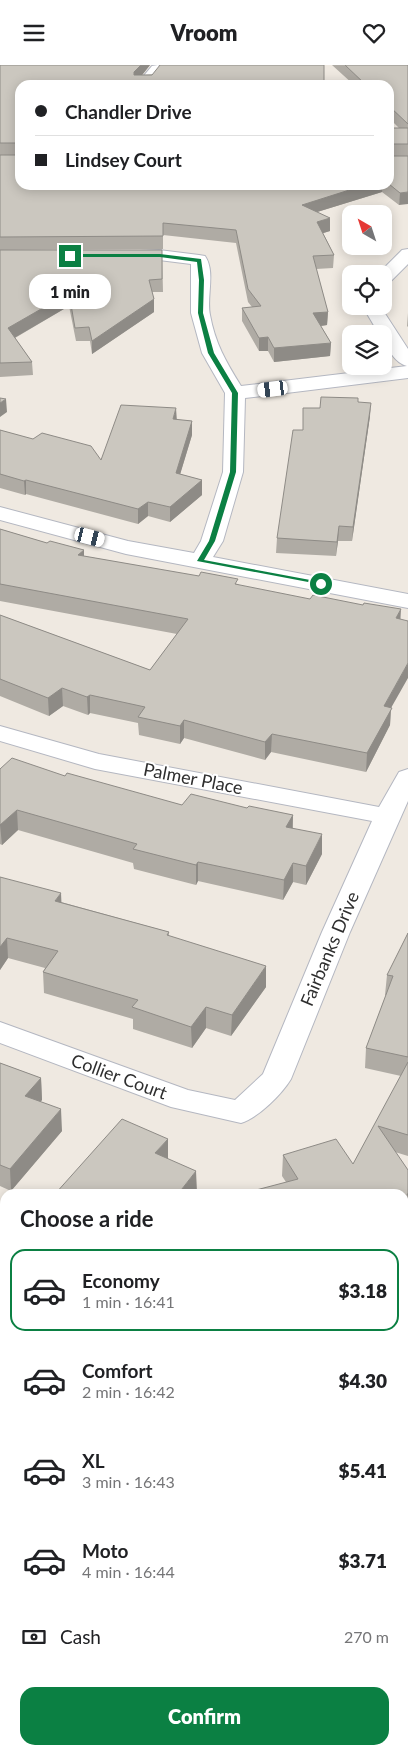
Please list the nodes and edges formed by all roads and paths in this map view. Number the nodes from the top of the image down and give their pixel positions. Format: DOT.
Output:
graph roads {
  1 [pos="157,69"];
  2 [pos="147,80"];
  3 [pos="408,254"];
  4 [pos="114,256"];
  5 [pos="392,270"];
  6 [pos="377,315"];
  7 [pos="408,361"];
  8 [pos="408,372"];
  9 [pos="235,393"];
  10 [pos="0,513"];
  11 [pos="200,561"];
  12 [pos="408,601"];
  13 [pos="0,733"];
  14 [pos="408,777"];
  15 [pos="387,816"];
  16 [pos="0,1032"];
  17 [pos="241,1112"];
  1 -- 2 [label="street"];
  3 -- 5 [label="street"];
  4 -- 9 [label="street"];
  6 -- 7 [label="street"];
  8 -- 9 [label="street"];
  9 -- 11 [label="street"];
  10 -- 11 [label="street"];
  11 -- 12 [label="street"];
  13 -- 15 [label="street, Palmer Place"];
  14 -- 15 [label="street, Fairbanks Drive"];
  15 -- 17 [label="street, Fairbanks Drive"];
  16 -- 17 [label="street, Collier Court"];
}
